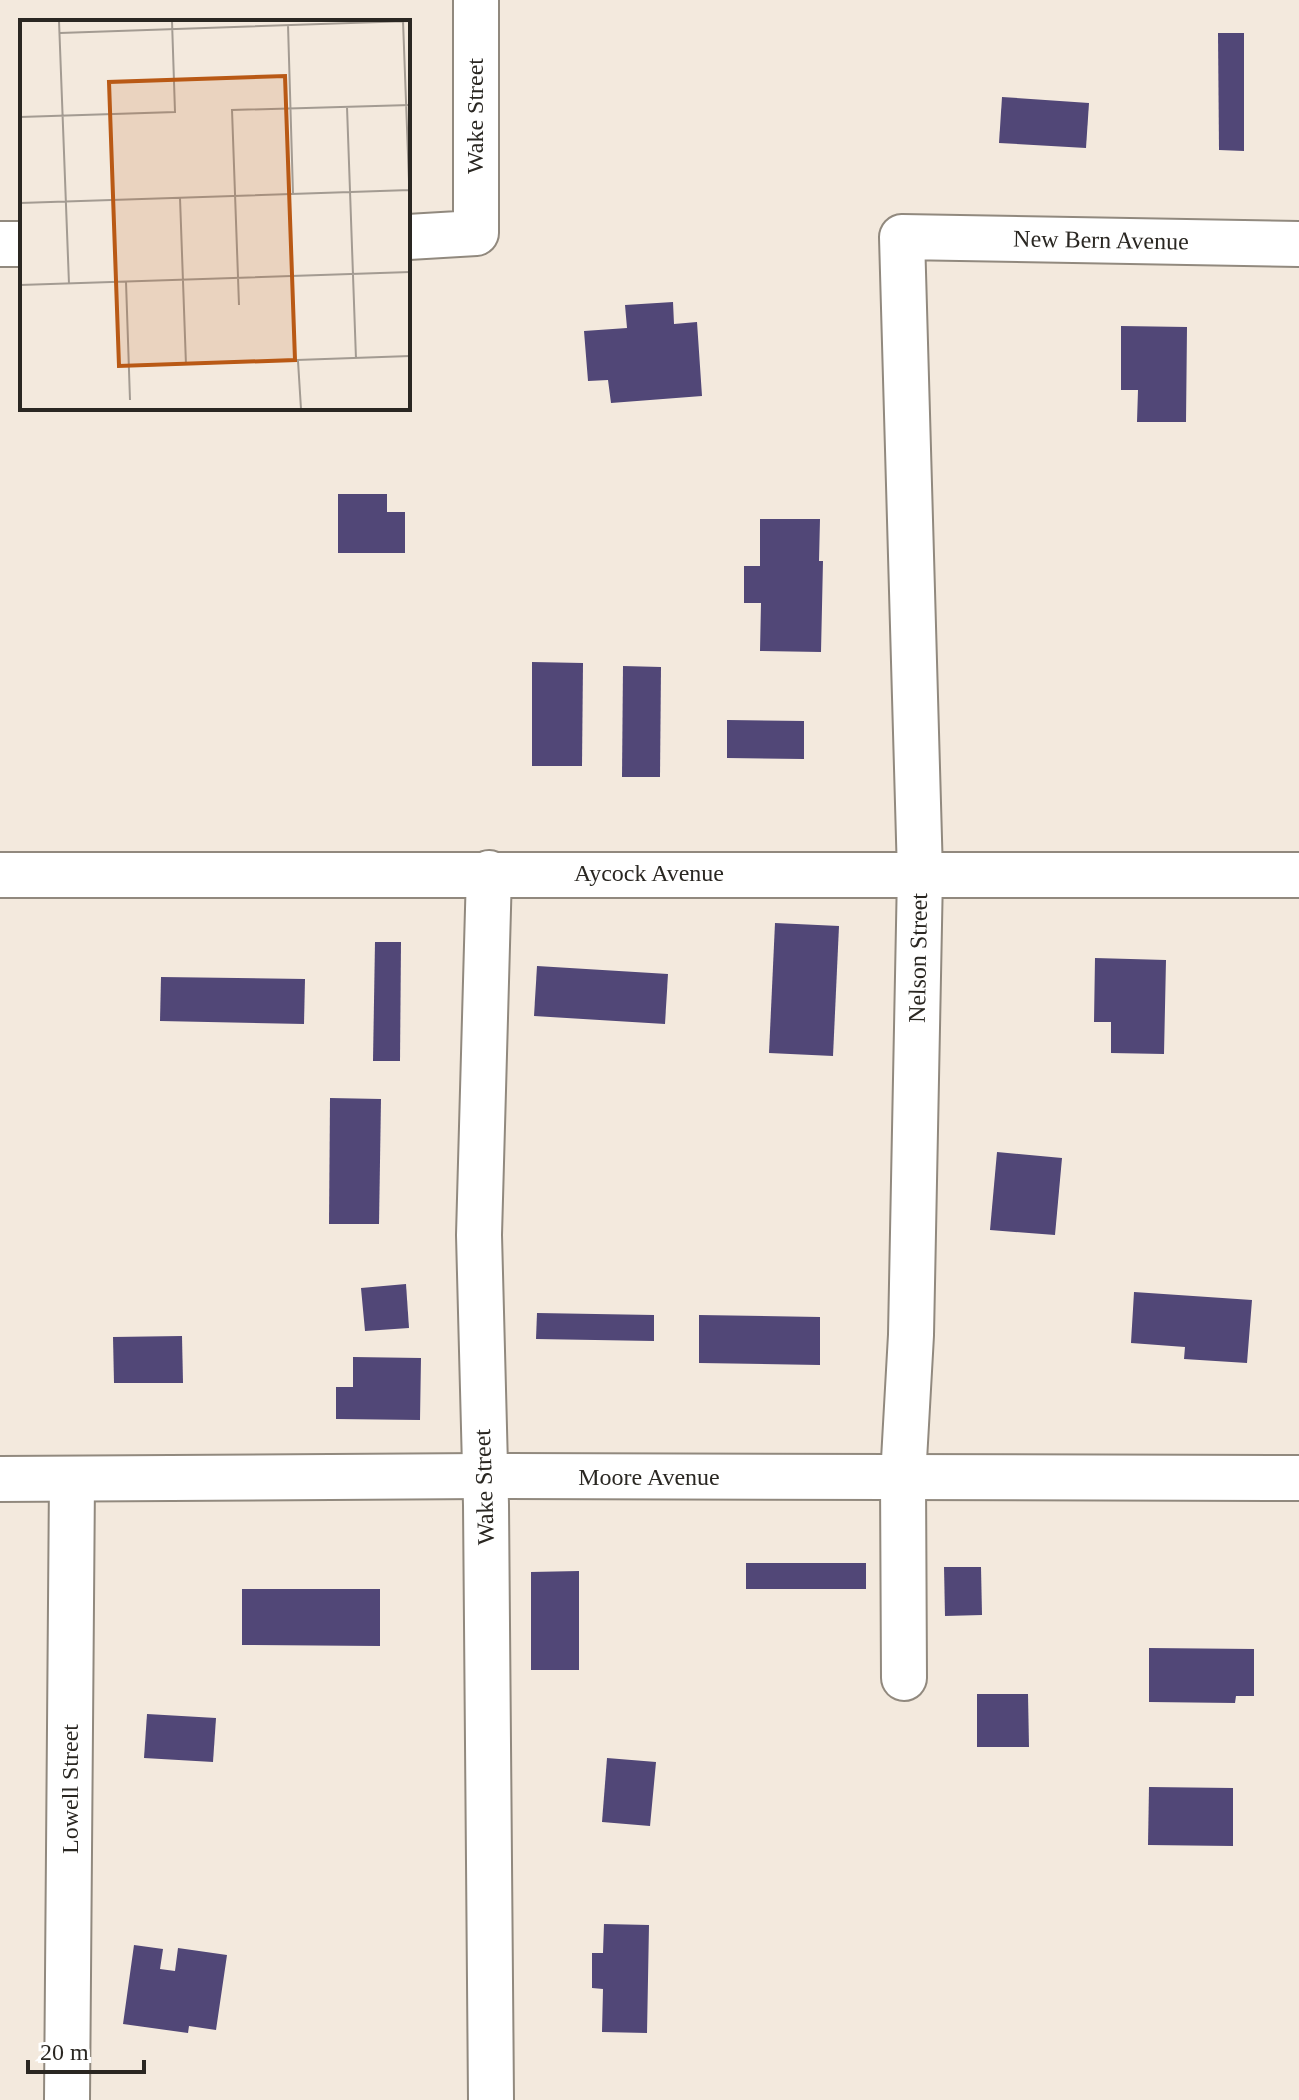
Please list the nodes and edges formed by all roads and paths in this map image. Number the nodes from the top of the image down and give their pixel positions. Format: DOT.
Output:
graph roads {
  1 [pos="476,0"];
  2 [pos="410,237"];
  3 [pos="902,237"];
  4 [pos="1299,244"];
  5 [pos="489,873"];
  6 [pos="920,874"];
  7 [pos="0,875"];
  8 [pos="1299,875"];
  9 [pos="484,1476"];
  10 [pos="903,1478"];
  11 [pos="1299,1478"];
  12 [pos="0,1479"];
  13 [pos="72,1479"];
  14 [pos="904,1678"];
  15 [pos="67,2100"];
  16 [pos="491,2100"];
  1 -- 2 [label="street, Wake Street"];
  3 -- 4 [label="street, New Bern Avenue"];
  3 -- 6 [label="street, Nelson Street"];
  5 -- 6 [label="street, Aycock Avenue"];
  5 -- 7 [label="street, Aycock Avenue"];
  5 -- 9 [label="street, Wake Street"];
  6 -- 8 [label="street, Aycock Avenue"];
  6 -- 10 [label="street, Nelson Street"];
  9 -- 10 [label="street, Moore Avenue"];
  9 -- 13 [label="street, Moore Avenue"];
  9 -- 16 [label="street, Wake Street"];
  10 -- 11 [label="street, Moore Avenue"];
  10 -- 14 [label="street, Nelson Street"];
  12 -- 13 [label="street, Moore Avenue"];
  13 -- 15 [label="street, Lowell Street"];
}
